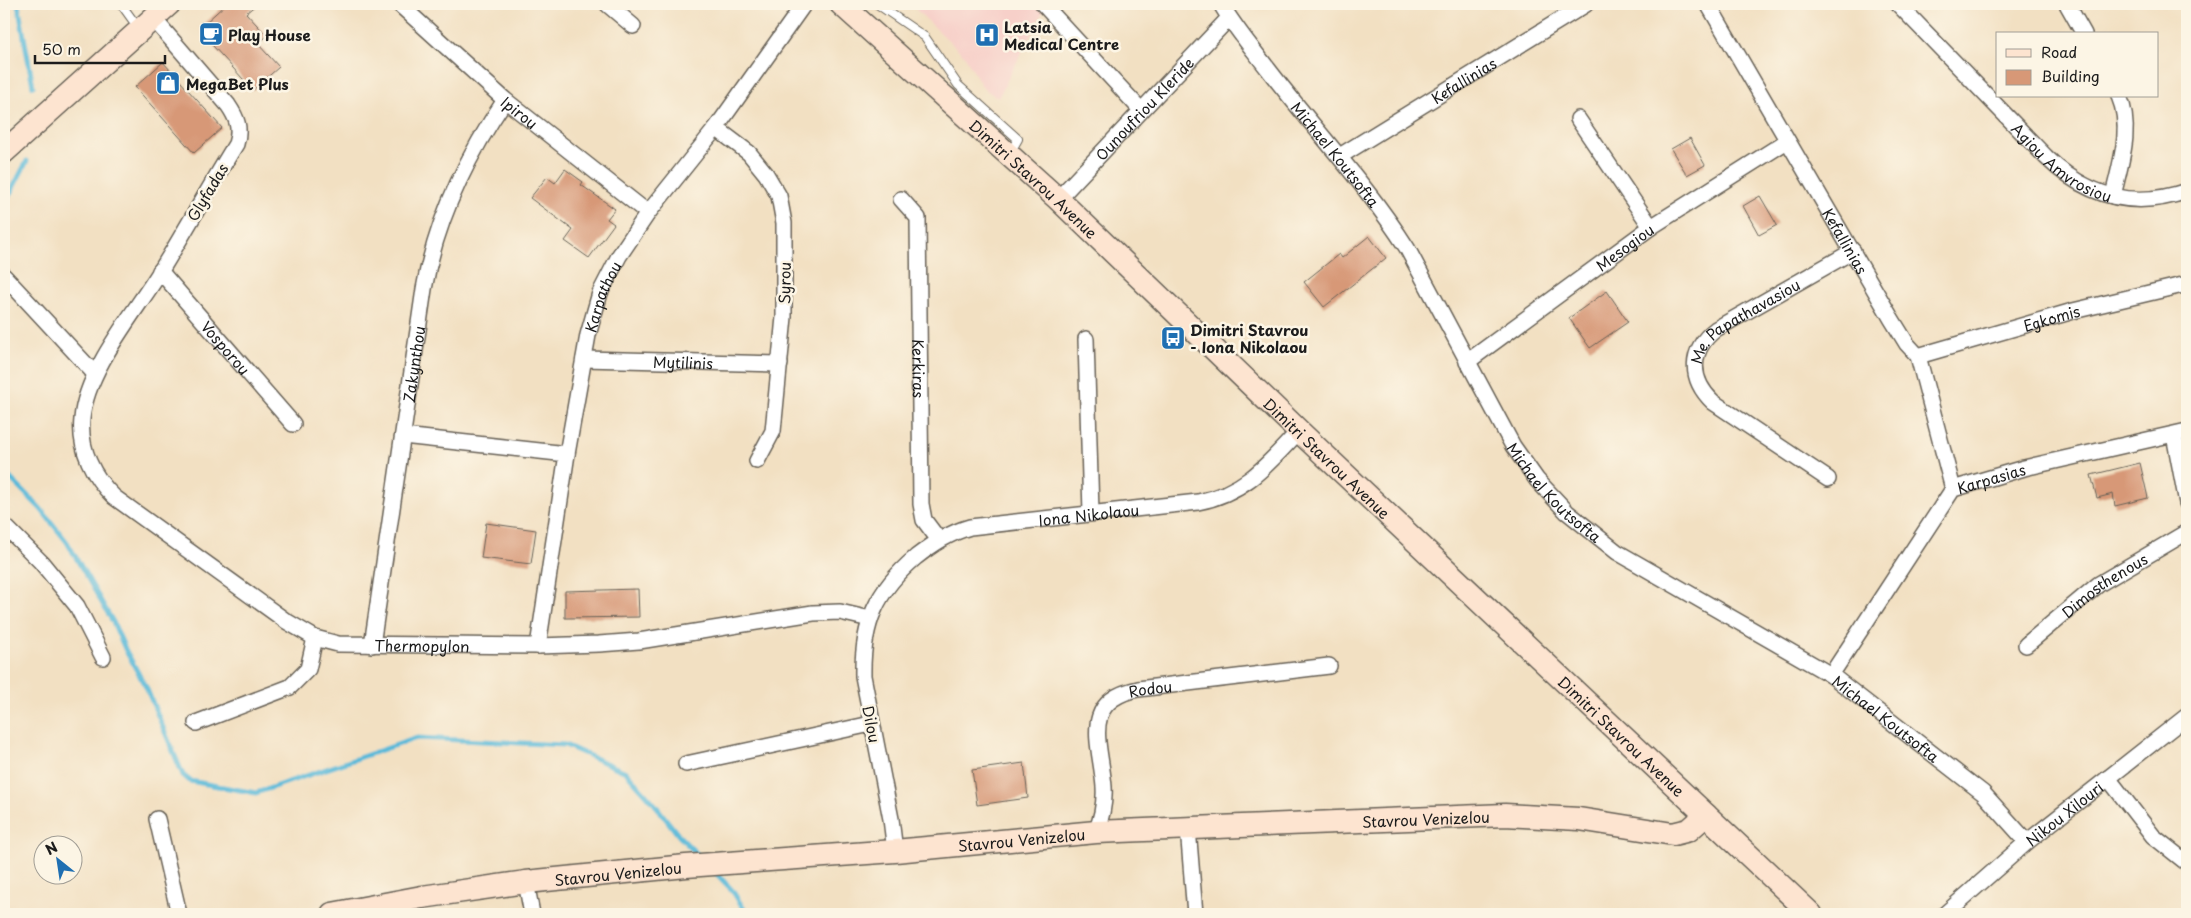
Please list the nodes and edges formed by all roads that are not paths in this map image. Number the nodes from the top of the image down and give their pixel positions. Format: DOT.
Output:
graph roads {
  1 [pos="121,4"];
  2 [pos="608,4"];
  3 [pos="804,4"];
  4 [pos="841,4"];
  5 [pos="877,4"];
  6 [pos="1043,4"];
  7 [pos="1221,4"];
  8 [pos="1586,4"];
  9 [pos="1708,4"];
  10 [pos="1898,4"];
  11 [pos="2067,4"];
  12 [pos="403,5"];
  13 [pos="154,17"];
  14 [pos="1229,18"];
  15 [pos="633,26"];
  16 [pos="2083,32"];
  17 [pos="2119,98"];
  18 [pos="505,100"];
  19 [pos="1141,110"];
  20 [pos="1578,119"];
  21 [pos="716,128"];
  22 [pos="1787,141"];
  23 [pos="4,152"];
  24 [pos="1009,154"];
  25 [pos="1340,156"];
  26 [pos="2187,191"];
  27 [pos="2113,196"];
  28 [pos="901,199"];
  29 [pos="1058,199"];
  30 [pos="648,213"];
  31 [pos="1651,226"];
  32 [pos="1853,251"];
  33 [pos="160,271"];
  34 [pos="4,276"];
  35 [pos="2187,284"];
  36 [pos="1086,339"];
  37 [pos="1918,356"];
  38 [pos="584,359"];
  39 [pos="1467,362"];
  40 [pos="780,364"];
  41 [pos="94,374"];
  42 [pos="84,409"];
  43 [pos="293,424"];
  44 [pos="1299,431"];
  45 [pos="2181,433"];
  46 [pos="403,436"];
  47 [pos="567,454"];
  48 [pos="757,461"];
  49 [pos="1828,479"];
  50 [pos="1953,489"];
  51 [pos="2187,503"];
  52 [pos="1091,513"];
  53 [pos="4,525"];
  54 [pos="2187,532"];
  55 [pos="940,540"];
  56 [pos="879,597"];
  57 [pos="870,618"];
  58 [pos="315,638"];
  59 [pos="372,645"];
  60 [pos="2026,645"];
  61 [pos="538,646"];
  62 [pos="103,657"];
  63 [pos="1329,666"];
  64 [pos="1831,675"];
  65 [pos="2187,716"];
  66 [pos="196,723"];
  67 [pos="871,724"];
  68 [pos="686,764"];
  69 [pos="2108,778"];
  70 [pos="1706,815"];
  71 [pos="158,820"];
  72 [pos="1188,828"];
  73 [pos="1096,832"];
  74 [pos="2027,842"];
  75 [pos="894,851"];
  76 [pos="2187,863"];
  77 [pos="526,882"];
  78 [pos="180,914"];
  79 [pos="332,914"];
  80 [pos="532,914"];
  81 [pos="1195,914"];
  82 [pos="1811,914"];
  83 [pos="1945,914"];
  1 -- 13 [label="lane"];
  2 -- 15 [label="street"];
  3 -- 21 [label="street, Karpathou"];
  4 -- 24 [label="main road, Dimitri Stavrou Avenue"];
  5 -- 24 [label="lane"];
  6 -- 19 [label="street"];
  7 -- 14 [label="street, Michael Koutsofta"];
  8 -- 25 [label="street, Kefallinias"];
  9 -- 22 [label="street, Kefallinias"];
  10 -- 27 [label="street, Agiou Amvrosiou"];
  11 -- 16 [label="street"];
  12 -- 18 [label="street, Ipirou"];
  13 -- 23 [label="main road"];
  13 -- 33 [label="street, Glyfadas"];
  14 -- 19 [label="street, Ounoufriou Kleride"];
  14 -- 25 [label="street, Michael Koutsofta"];
  17 -- 27 [label="street"];
  18 -- 30 [label="street, Ipirou"];
  18 -- 46 [label="street, Zakynthou"];
  19 -- 29 [label="street, Ounoufriou Kleride"];
  20 -- 31 [label="street"];
  21 -- 30 [label="street, Karpathou"];
  21 -- 40 [label="street, Syrou"];
  22 -- 31 [label="street, Mesogiou"];
  22 -- 32 [label="street, Kefallinias"];
  24 -- 29 [label="main road, Dimitri Stavrou Avenue"];
  25 -- 39 [label="street, Michael Koutsofta"];
  26 -- 27 [label="street, Agiou Amvrosiou"];
  28 -- 55 [label="street, Kerkiras"];
  29 -- 44 [label="main road, Dimitri Stavrou Avenue"];
  30 -- 38 [label="street, Karpathou"];
  31 -- 39 [label="street, Mesogiou"];
  32 -- 37 [label="street, Kefallinias"];
  32 -- 49 [label="street, Me. Papathavasiou"];
  33 -- 41 [label="street, Glyfadas"];
  33 -- 43 [label="street, Vosporou"];
  34 -- 41 [label="street"];
  35 -- 37 [label="street, Egkomis"];
  36 -- 52 [label="street"];
  37 -- 50 [label="street, Kefallinias"];
  38 -- 40 [label="street, Mytilinis"];
  38 -- 47 [label="street, Karpathou"];
  39 -- 64 [label="street, Michael Koutsofta"];
  40 -- 48 [label="street, Syrou"];
  41 -- 42 [label="street, Glyfadas"];
  42 -- 58 [label="street, Thermopylon"];
  44 -- 52 [label="street, Iona Nikolaou"];
  44 -- 70 [label="main road, Dimitri Stavrou Avenue"];
  45 -- 50 [label="street, Karpasias"];
  45 -- 51 [label="street"];
  46 -- 47 [label="street"];
  46 -- 59 [label="street, Zakynthou"];
  47 -- 61 [label="street, Karpathou"];
  50 -- 64 [label="street, Karpasias"];
  52 -- 55 [label="street, Iona Nikolaou"];
  53 -- 62 [label="street"];
  54 -- 60 [label="street, Dimosthenous"];
  55 -- 56 [label="street, Iona Nikolaou"];
  56 -- 57 [label="street, Dilou"];
  57 -- 61 [label="street, Thermopylon"];
  57 -- 67 [label="street, Dilou"];
  58 -- 59 [label="street, Thermopylon"];
  58 -- 66 [label="street"];
  59 -- 61 [label="street, Thermopylon"];
  63 -- 73 [label="street, Rodou"];
  64 -- 74 [label="street, Michael Koutsofta"];
  65 -- 69 [label="street, Nikou Xilouri"];
  67 -- 68 [label="street"];
  67 -- 75 [label="street, Dilou"];
  69 -- 74 [label="street, Nikou Xilouri"];
  69 -- 76 [label="street"];
  70 -- 72 [label="main road, Stavrou Venizelou"];
  70 -- 82 [label="main road, Dimitri Stavrou Avenue"];
  71 -- 78 [label="street"];
  72 -- 73 [label="main road, Stavrou Venizelou"];
  72 -- 81 [label="street"];
  73 -- 75 [label="main road, Stavrou Venizelou"];
  74 -- 83 [label="street, Nikou Xilouri"];
  75 -- 77 [label="main road, Stavrou Venizelou"];
  77 -- 79 [label="main road, Stavrou Venizelou"];
  77 -- 80 [label="street"];
}
